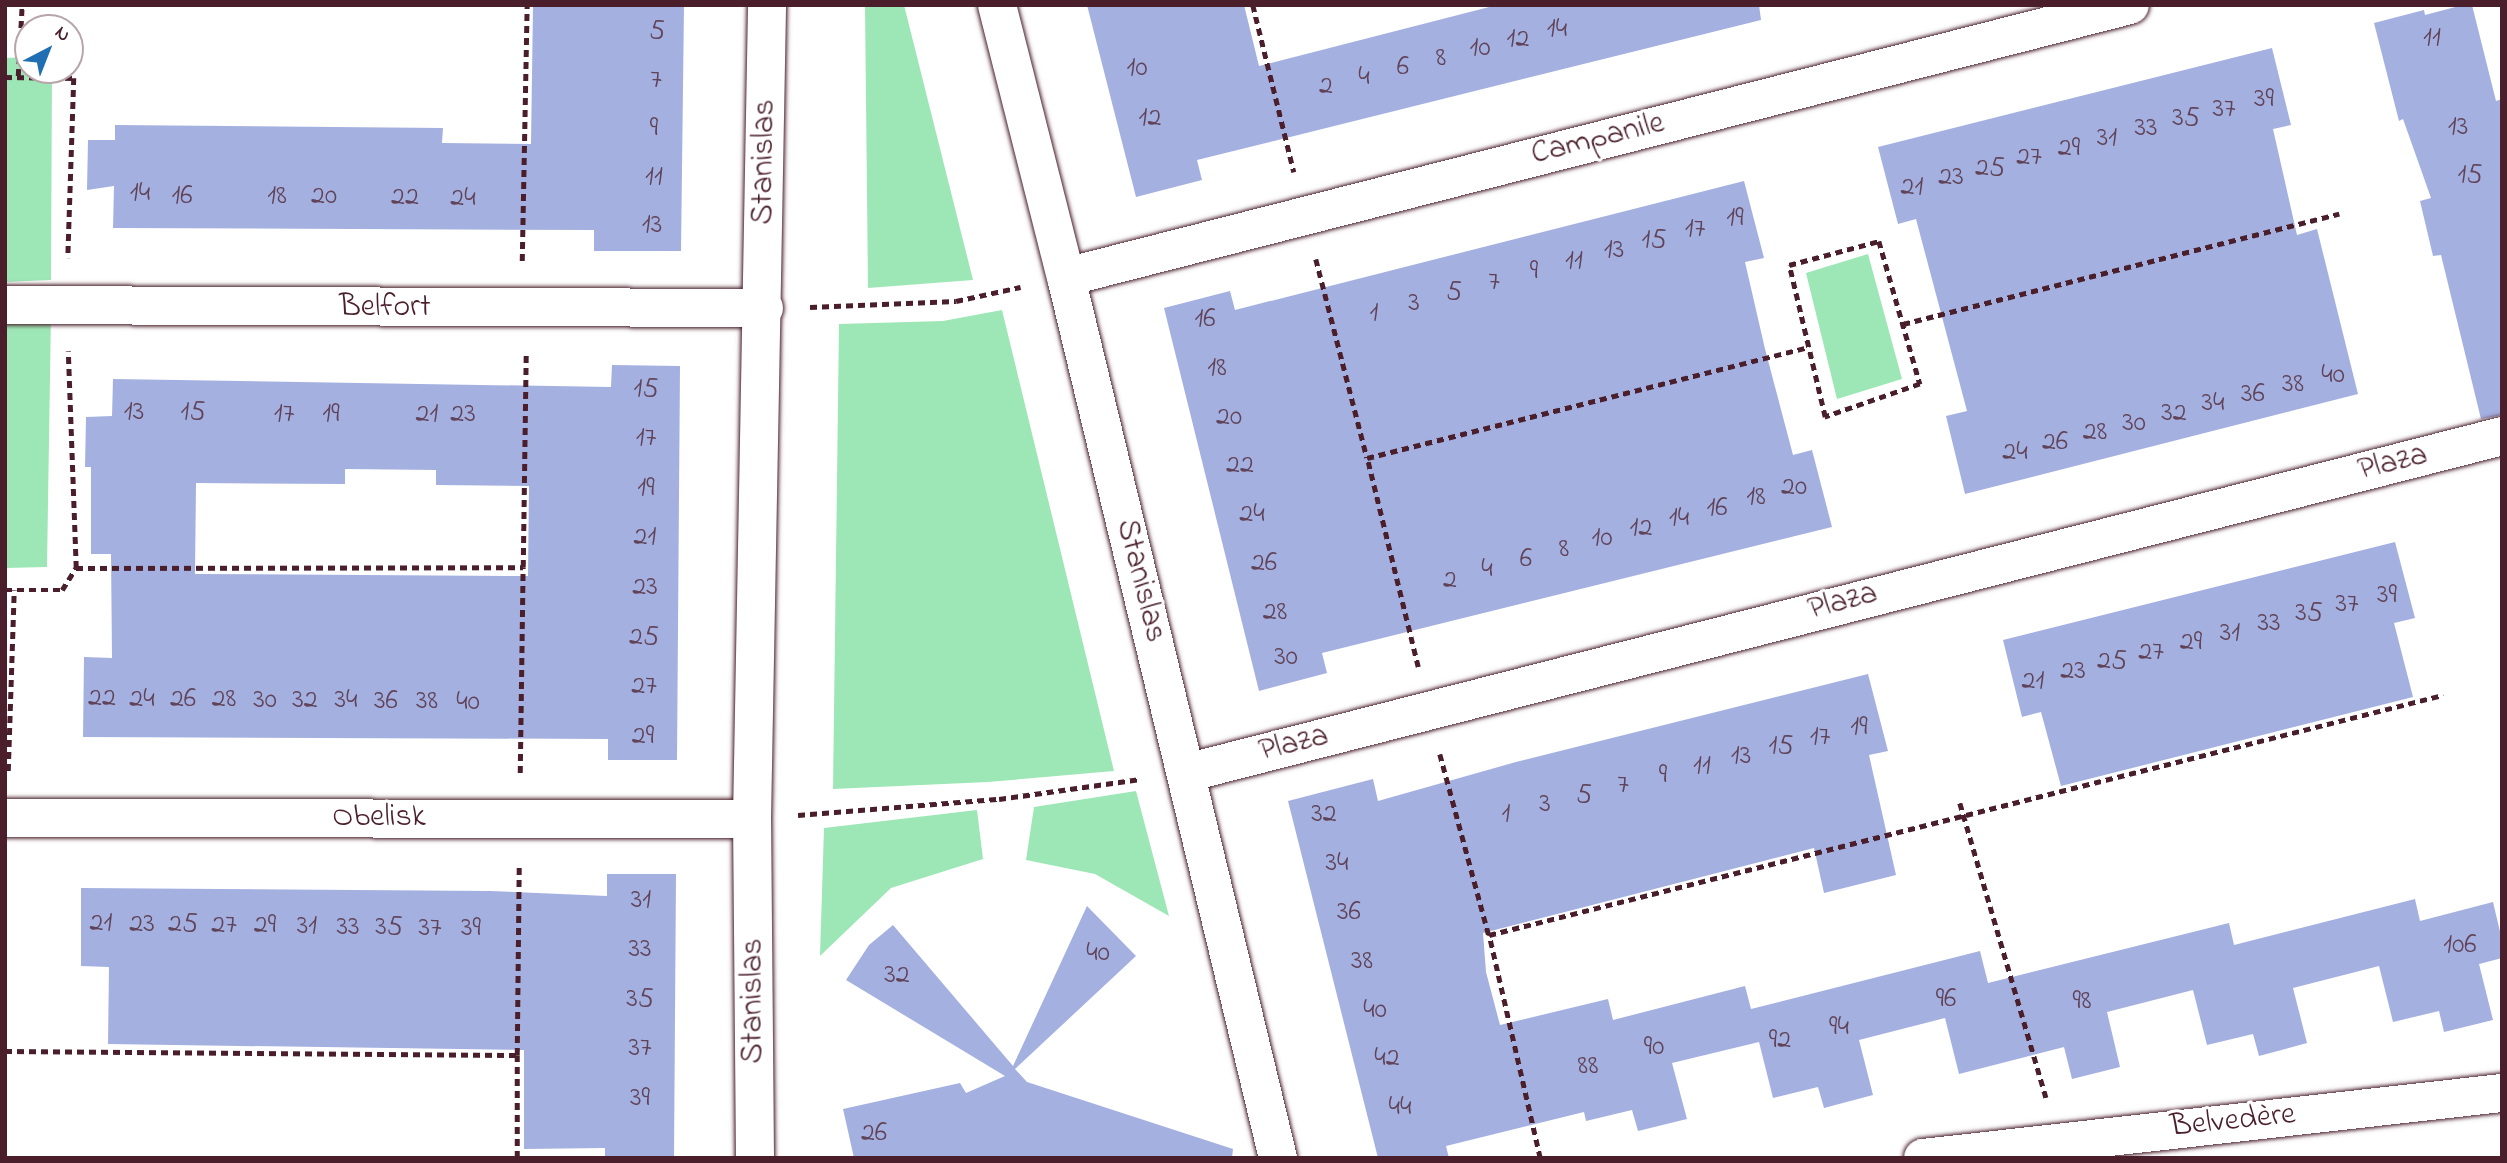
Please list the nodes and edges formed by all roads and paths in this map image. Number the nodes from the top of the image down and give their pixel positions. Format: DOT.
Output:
graph roads {
  1 [pos="22,5"];
  2 [pos="527,5"];
  3 [pos="767,5"];
  4 [pos="997,5"];
  5 [pos="2130,5"];
  6 [pos="5,77"];
  7 [pos="2339,215"];
  8 [pos="1066,277"];
  9 [pos="5,305"];
  10 [pos="524,308"];
  11 [pos="764,308"];
  12 [pos="1903,324"];
  13 [pos="1809,347"];
  14 [pos="2502,436"];
  15 [pos="523,567"];
  16 [pos="76,568"];
  17 [pos="14,590"];
  18 [pos="2443,695"];
  19 [pos="1429,710"];
  20 [pos="1186,773"];
  21 [pos="1960,803"];
  22 [pos="1964,816"];
  23 [pos="6,818"];
  24 [pos="519,818"];
  25 [pos="752,818"];
  26 [pos="1489,935"];
  27 [pos="5,1051"];
  28 [pos="517,1055"];
  29 [pos="2502,1093"];
  30 [pos="2058,1141"];
  31 [pos="517,1158"];
  32 [pos="755,1158"];
  33 [pos="1278,1158"];
  34 [pos="1540,1158"];
  35 [pos="1923,1158"];
  1 -- 6 [label="path"];
  2 -- 10 [label="path"];
  3 -- 11 [label="street, Stanislas"];
  4 -- 8 [label="street, Stanislas"];
  5 -- 8 [label="street, Campanile"];
  7 -- 12 [label="path"];
  8 -- 11 [label="path"];
  8 -- 20 [label="street, Stanislas"];
  9 -- 10 [label="street, Belfort"];
  10 -- 11 [label="street, Belfort"];
  10 -- 15 [label="path"];
  11 -- 25 [label="street, Stanislas"];
  12 -- 13 [label="path"];
  12 -- 13 [label="path"];
  13 -- 19 [label="path"];
  14 -- 19 [label="street, Plaza"];
  15 -- 16 [label="path"];
  15 -- 24 [label="path"];
  17 -- 23 [label="path"];
  18 -- 22 [label="path"];
  19 -- 20 [label="street, Plaza"];
  19 -- 26 [label="path"];
  20 -- 25 [label="path"];
  20 -- 33 [label="street, Stanislas"];
  21 -- 22 [label="path"];
  22 -- 26 [label="path"];
  22 -- 30 [label="path"];
  23 -- 24 [label="street, Obelisk"];
  24 -- 25 [label="street, Obelisk"];
  24 -- 28 [label="path"];
  25 -- 32 [label="street, Stanislas"];
  26 -- 34 [label="path"];
  27 -- 28 [label="path"];
  28 -- 31 [label="path"];
  29 -- 30 [label="street, Belvedère"];
  30 -- 35 [label="street, Belvedère"];
}
